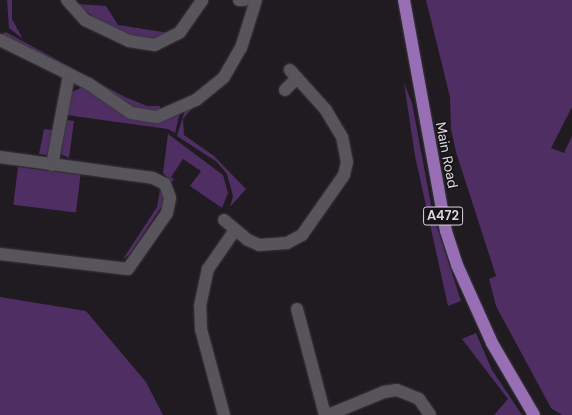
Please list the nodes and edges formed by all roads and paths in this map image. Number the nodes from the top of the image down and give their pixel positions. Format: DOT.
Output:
graph roads {
  1 [pos="67,0"];
  2 [pos="202,0"];
  3 [pos="239,0"];
  4 [pos="244,0"];
  5 [pos="256,0"];
  6 [pos="404,0"];
  7 [pos="0,40"];
  8 [pos="69,74"];
  9 [pos="285,90"];
  10 [pos="0,157"];
  11 [pos="52,165"];
  12 [pos="224,220"];
  13 [pos="235,230"];
  14 [pos="0,254"];
  15 [pos="295,317"];
  16 [pos="224,415"];
  17 [pos="325,415"];
  18 [pos="328,415"];
  19 [pos="430,415"];
  20 [pos="534,415"];
  1 -- 2 [label="street"];
  3 -- 4 [label="street"];
  5 -- 8 [label="street"];
  6 -- 20 [label="main road, Main Road / A472"];
  7 -- 8 [label="street"];
  8 -- 11 [label="street"];
  9 -- 13 [label="street"];
  10 -- 11 [label="street"];
  11 -- 14 [label="street"];
  12 -- 13 [label="street"];
  13 -- 16 [label="street"];
  15 -- 17 [label="street"];
  18 -- 19 [label="street"];
}
